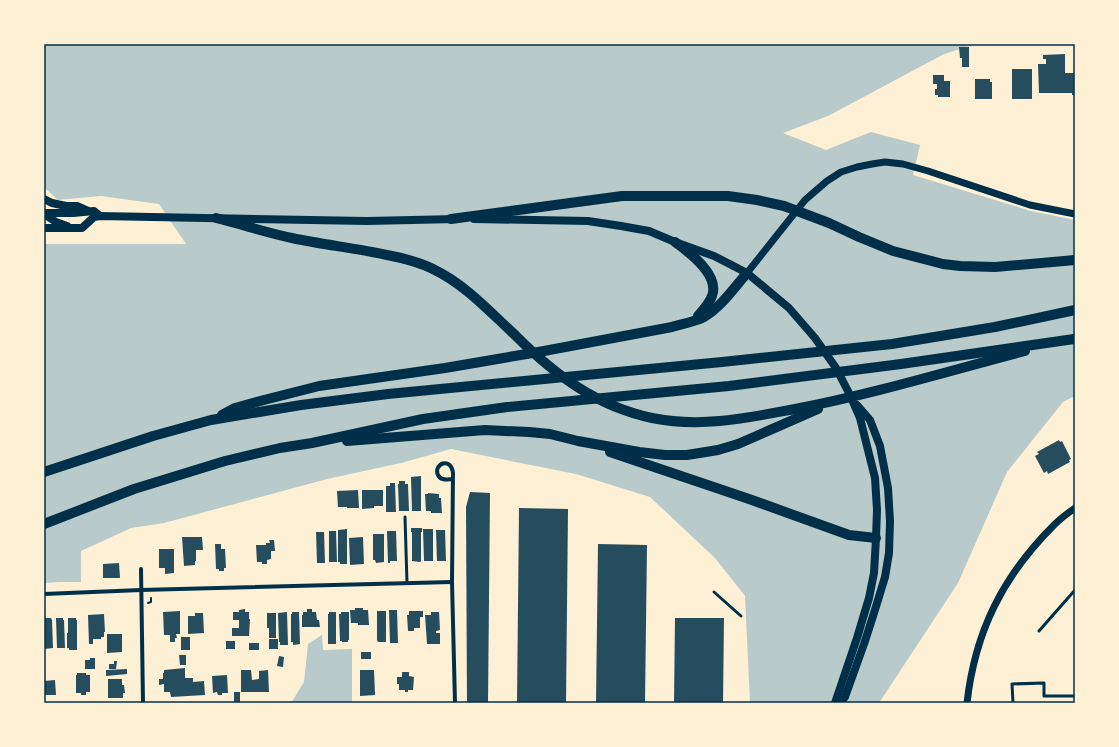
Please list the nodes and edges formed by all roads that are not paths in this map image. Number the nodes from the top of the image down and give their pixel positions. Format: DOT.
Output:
graph roads {
  1 [pos="44,199"];
  2 [pos="89,211"];
  3 [pos="44,213"];
  4 [pos="1075,214"];
  5 [pos="100,216"];
  6 [pos="216,218"];
  7 [pos="451,219"];
  8 [pos="44,228"];
  9 [pos="80,228"];
  10 [pos="675,242"];
  11 [pos="1075,260"];
  12 [pos="747,273"];
  13 [pos="1075,310"];
  14 [pos="692,322"];
  15 [pos="1074,339"];
  16 [pos="853,400"];
  17 [pos="833,402"];
  18 [pos="211,420"];
  19 [pos="578,441"];
  20 [pos="312,443"];
  21 [pos="44,472"];
  22 [pos="453,479"];
  23 [pos="1075,508"];
  24 [pos="405,517"];
  25 [pos="44,524"];
  26 [pos="876,538"];
  27 [pos="141,569"];
  28 [pos="452,582"];
  29 [pos="407,584"];
  30 [pos="141,590"];
  31 [pos="1075,590"];
  32 [pos="714,592"];
  33 [pos="44,594"];
  34 [pos="741,616"];
  35 [pos="1039,631"];
  36 [pos="1075,696"];
  37 [pos="143,703"];
  38 [pos="455,703"];
  39 [pos="835,703"];
  40 [pos="840,703"];
  41 [pos="967,703"];
  42 [pos="1013,703"];
  1 -- 2 [label="main road"];
  2 -- 3 [label="main road"];
  2 -- 5 [label="main road"];
  3 -- 9 [label="main road"];
  4 -- 12 [label="street"];
  5 -- 6 [label="main road"];
  5 -- 9 [label="main road"];
  6 -- 7 [label="main road"];
  6 -- 17 [label="highway"];
  7 -- 10 [label="main road"];
  7 -- 11 [label="highway"];
  8 -- 9 [label="main road"];
  10 -- 12 [label="main road"];
  10 -- 14 [label="highway"];
  12 -- 14 [label="highway"];
  12 -- 16 [label="main road"];
  13 -- 18 [label="highway"];
  14 -- 18 [label="highway"];
  15 -- 17 [label="highway"];
  15 -- 20 [label="highway"];
  16 -- 26 [label="main road"];
  16 -- 40 [label="main road"];
  17 -- 19 [label="highway"];
  18 -- 21 [label="highway"];
  19 -- 20 [label="highway"];
  19 -- 26 [label="highway"];
  20 -- 25 [label="highway"];
  22 -- 22 [label="street"];
  22 -- 28 [label="street"];
  23 -- 41 [label="street"];
  24 -- 29 [label="lane"];
  26 -- 39 [label="main road"];
  27 -- 30 [label="street"];
  28 -- 29 [label="street"];
  28 -- 38 [label="street"];
  29 -- 30 [label="street"];
  30 -- 33 [label="street"];
  30 -- 37 [label="street"];
  31 -- 35 [label="lane"];
  32 -- 34 [label="lane"];
  36 -- 42 [label="lane"];
}
